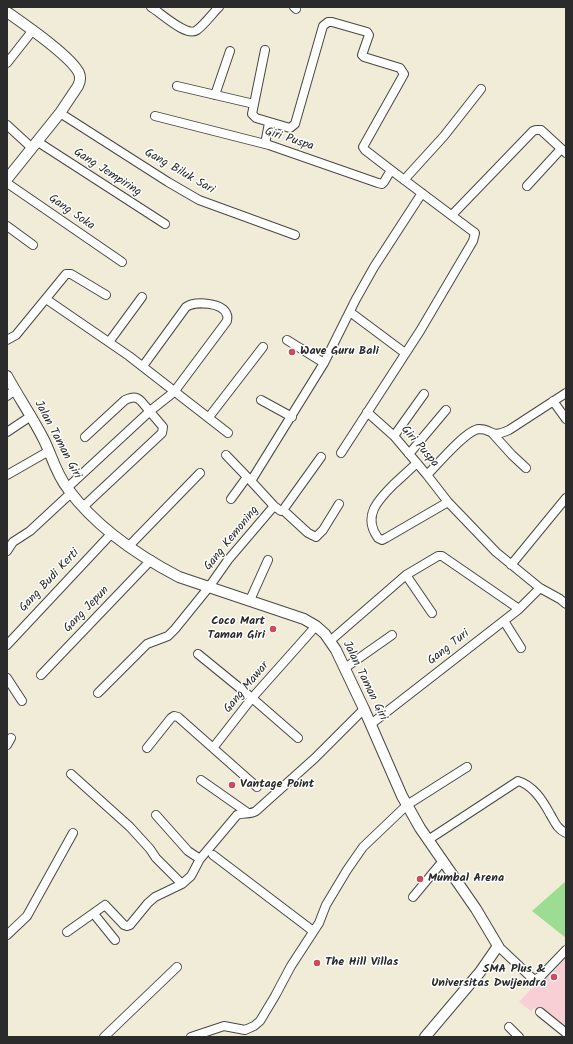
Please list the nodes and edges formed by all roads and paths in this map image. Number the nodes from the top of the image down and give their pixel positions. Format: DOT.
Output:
graph roads {
  1 [pos="151,7"];
  2 [pos="219,7"];
  3 [pos="7,12"];
  4 [pos="33,30"];
  5 [pos="265,50"];
  6 [pos="230,51"];
  7 [pos="7,63"];
  8 [pos="177,86"];
  9 [pos="481,89"];
  10 [pos="215,95"];
  11 [pos="254,104"];
  12 [pos="60,113"];
  13 [pos="155,116"];
  14 [pos="269,123"];
  15 [pos="7,125"];
  16 [pos="265,144"];
  17 [pos="35,145"];
  18 [pos="564,151"];
  19 [pos="391,170"];
  20 [pos="7,179"];
  21 [pos="404,180"];
  22 [pos="7,182"];
  23 [pos="527,186"];
  24 [pos="422,193"];
  25 [pos="452,215"];
  26 [pos="164,224"];
  27 [pos="7,226"];
  28 [pos="296,234"];
  29 [pos="33,245"];
  30 [pos="122,262"];
  31 [pos="106,295"];
  32 [pos="142,297"];
  33 [pos="46,299"];
  34 [pos="350,312"];
  35 [pos="7,340"];
  36 [pos="287,340"];
  37 [pos="109,342"];
  38 [pos="263,347"];
  39 [pos="405,353"];
  40 [pos="324,363"];
  41 [pos="143,366"];
  42 [pos="7,376"];
  43 [pos="174,392"];
  44 [pos="11,393"];
  45 [pos="566,393"];
  46 [pos="424,394"];
  47 [pos="261,400"];
  48 [pos="553,401"];
  49 [pos="446,410"];
  50 [pos="150,411"];
  51 [pos="367,412"];
  52 [pos="31,416"];
  53 [pos="209,417"];
  54 [pos="292,417"];
  55 [pos="566,418"];
  56 [pos="7,432"];
  57 [pos="228,433"];
  58 [pos="493,434"];
  59 [pos="394,436"];
  60 [pos="85,437"];
  61 [pos="49,451"];
  62 [pos="341,453"];
  63 [pos="409,454"];
  64 [pos="226,455"];
  65 [pos="321,456"];
  66 [pos="417,463"];
  67 [pos="526,468"];
  68 [pos="200,472"];
  69 [pos="7,475"];
  70 [pos="428,475"];
  71 [pos="249,479"];
  72 [pos="69,491"];
  73 [pos="566,498"];
  74 [pos="231,499"];
  75 [pos="448,502"];
  76 [pos="339,504"];
  77 [pos="274,506"];
  78 [pos="83,507"];
  79 [pos="283,510"];
  80 [pos="110,534"];
  81 [pos="129,546"];
  82 [pos="7,551"];
  83 [pos="151,560"];
  84 [pos="268,560"];
  85 [pos="511,565"];
  86 [pos="406,575"];
  87 [pos="209,587"];
  88 [pos="540,588"];
  89 [pos="250,600"];
  90 [pos="566,604"];
  91 [pos="519,609"];
  92 [pos="432,613"];
  93 [pos="504,621"];
  94 [pos="316,626"];
  95 [pos="392,635"];
  96 [pos="330,641"];
  97 [pos="7,645"];
  98 [pos="521,648"];
  99 [pos="198,654"];
  100 [pos="345,668"];
  101 [pos="41,675"];
  102 [pos="7,678"];
  103 [pos="98,693"];
  104 [pos="252,698"];
  105 [pos="22,701"];
  106 [pos="364,709"];
  107 [pos="371,724"];
  108 [pos="298,738"];
  109 [pos="147,748"];
  110 [pos="213,748"];
  111 [pos="467,767"];
  112 [pos="71,774"];
  113 [pos="201,780"];
  114 [pos="257,787"];
  115 [pos="407,805"];
  116 [pos="248,813"];
  117 [pos="156,815"];
  118 [pos="73,833"];
  119 [pos="566,833"];
  120 [pos="428,840"];
  121 [pos="213,855"];
  122 [pos="200,859"];
  123 [pos="442,862"];
  124 [pos="182,884"];
  125 [pos="413,896"];
  126 [pos="94,914"];
  127 [pos="313,931"];
  128 [pos="67,932"];
  129 [pos="7,935"];
  130 [pos="115,940"];
  131 [pos="498,946"];
  132 [pos="566,950"];
  133 [pos="177,967"];
  134 [pos="540,1012"];
  135 [pos="509,1027"];
  136 [pos="566,1033"];
  137 [pos="104,1037"];
  138 [pos="191,1037"];
  139 [pos="425,1037"];
  140 [pos="519,1037"];
  1 -- 2 [label="street"];
  3 -- 4 [label="street"];
  4 -- 7 [label="street"];
  4 -- 12 [label="street"];
  5 -- 11 [label="street"];
  6 -- 10 [label="street"];
  8 -- 10 [label="street"];
  9 -- 21 [label="street"];
  10 -- 11 [label="street"];
  11 -- 14 [label="street"];
  12 -- 17 [label="street"];
  12 -- 28 [label="street, Gang Biluk Sari"];
  13 -- 16 [label="street, Giri Puspa"];
  14 -- 16 [label="street"];
  14 -- 19 [label="street"];
  15 -- 17 [label="street, Gang Jempiring"];
  16 -- 19 [label="street, Giri Puspa"];
  17 -- 20 [label="street"];
  17 -- 26 [label="street, Gang Jempiring"];
  18 -- 23 [label="street"];
  18 -- 25 [label="street"];
  19 -- 21 [label="street"];
  21 -- 24 [label="street"];
  22 -- 30 [label="street, Gang Soka"];
  24 -- 25 [label="street"];
  24 -- 34 [label="street"];
  25 -- 39 [label="street"];
  27 -- 29 [label="street"];
  31 -- 33 [label="street"];
  32 -- 37 [label="street"];
  33 -- 35 [label="street"];
  33 -- 37 [label="street"];
  34 -- 39 [label="street"];
  34 -- 40 [label="street"];
  36 -- 40 [label="street"];
  37 -- 41 [label="street"];
  38 -- 53 [label="street"];
  39 -- 51 [label="street"];
  40 -- 54 [label="street"];
  41 -- 43 [label="street"];
  41 -- 43 [label="street"];
  42 -- 44 [label="street, Jalan Taman Giri"];
  43 -- 50 [label="street"];
  43 -- 53 [label="street"];
  44 -- 52 [label="street, Jalan Taman Giri"];
  45 -- 48 [label="street"];
  46 -- 59 [label="street"];
  47 -- 54 [label="street"];
  48 -- 55 [label="street"];
  48 -- 58 [label="street"];
  49 -- 63 [label="street"];
  50 -- 60 [label="street"];
  50 -- 72 [label="street"];
  50 -- 78 [label="street"];
  51 -- 59 [label="street, Giri Puspa"];
  51 -- 62 [label="street"];
  52 -- 56 [label="street"];
  52 -- 61 [label="street, Jalan Taman Giri"];
  53 -- 57 [label="street"];
  54 -- 71 [label="street"];
  58 -- 67 [label="street"];
  58 -- 70 [label="street"];
  59 -- 63 [label="street, Giri Puspa"];
  61 -- 69 [label="street"];
  61 -- 72 [label="street, Jalan Taman Giri"];
  63 -- 66 [label="street, Giri Puspa"];
  64 -- 71 [label="street"];
  65 -- 79 [label="street"];
  66 -- 70 [label="street, Giri Puspa"];
  66 -- 75 [label="street"];
  68 -- 81 [label="street"];
  70 -- 75 [label="street, Giri Puspa"];
  71 -- 74 [label="street"];
  71 -- 77 [label="street"];
  72 -- 78 [label="street, Jalan Taman Giri"];
  72 -- 82 [label="street"];
  73 -- 85 [label="street"];
  75 -- 85 [label="street, Giri Puspa"];
  76 -- 79 [label="street"];
  77 -- 79 [label="street"];
  77 -- 87 [label="street, Gang Kemoning"];
  78 -- 80 [label="street, Jalan Taman Giri"];
  80 -- 81 [label="street, Jalan Taman Giri"];
  80 -- 97 [label="street, Gang Budi Kerti"];
  81 -- 83 [label="street, Jalan Taman Giri"];
  83 -- 87 [label="street, Jalan Taman Giri"];
  83 -- 101 [label="street, Gang Jepun"];
  84 -- 89 [label="street"];
  85 -- 88 [label="street, Giri Puspa"];
  86 -- 91 [label="street"];
  86 -- 92 [label="street"];
  86 -- 96 [label="street"];
  87 -- 89 [label="street, Jalan Taman Giri"];
  87 -- 103 [label="street, Gang Kemoning"];
  88 -- 90 [label="street, Giri Puspa"];
  88 -- 91 [label="street, Gang Turi"];
  89 -- 94 [label="street, Jalan Taman Giri"];
  91 -- 93 [label="street, Gang Turi"];
  93 -- 98 [label="street"];
  93 -- 107 [label="street, Gang Turi"];
  94 -- 96 [label="street, Jalan Taman Giri"];
  94 -- 104 [label="street, Gang Mawar"];
  95 -- 100 [label="street"];
  96 -- 100 [label="street, Jalan Taman Giri"];
  99 -- 104 [label="street"];
  100 -- 106 [label="street, Jalan Taman Giri"];
  102 -- 105 [label="street"];
  104 -- 108 [label="street"];
  104 -- 110 [label="street, Gang Mawar"];
  106 -- 107 [label="street, Jalan Taman Giri"];
  106 -- 116 [label="street"];
  107 -- 115 [label="street, Jalan Taman Giri"];
  109 -- 110 [label="street"];
  110 -- 114 [label="street"];
  111 -- 115 [label="street"];
  112 -- 124 [label="street"];
  113 -- 116 [label="street"];
  115 -- 120 [label="street, Jalan Taman Giri"];
  115 -- 127 [label="street"];
  116 -- 122 [label="street"];
  117 -- 122 [label="street"];
  118 -- 129 [label="street"];
  119 -- 120 [label="street"];
  120 -- 123 [label="street, Jalan Taman Giri"];
  121 -- 127 [label="street"];
  122 -- 124 [label="street"];
  123 -- 125 [label="street"];
  123 -- 131 [label="street, Jalan Taman Giri"];
  124 -- 126 [label="street"];
  126 -- 128 [label="street"];
  126 -- 130 [label="street"];
  127 -- 138 [label="street"];
  131 -- 132 [label="street"];
  131 -- 139 [label="street"];
  133 -- 137 [label="street"];
  134 -- 136 [label="street"];
  135 -- 140 [label="street"];
}
